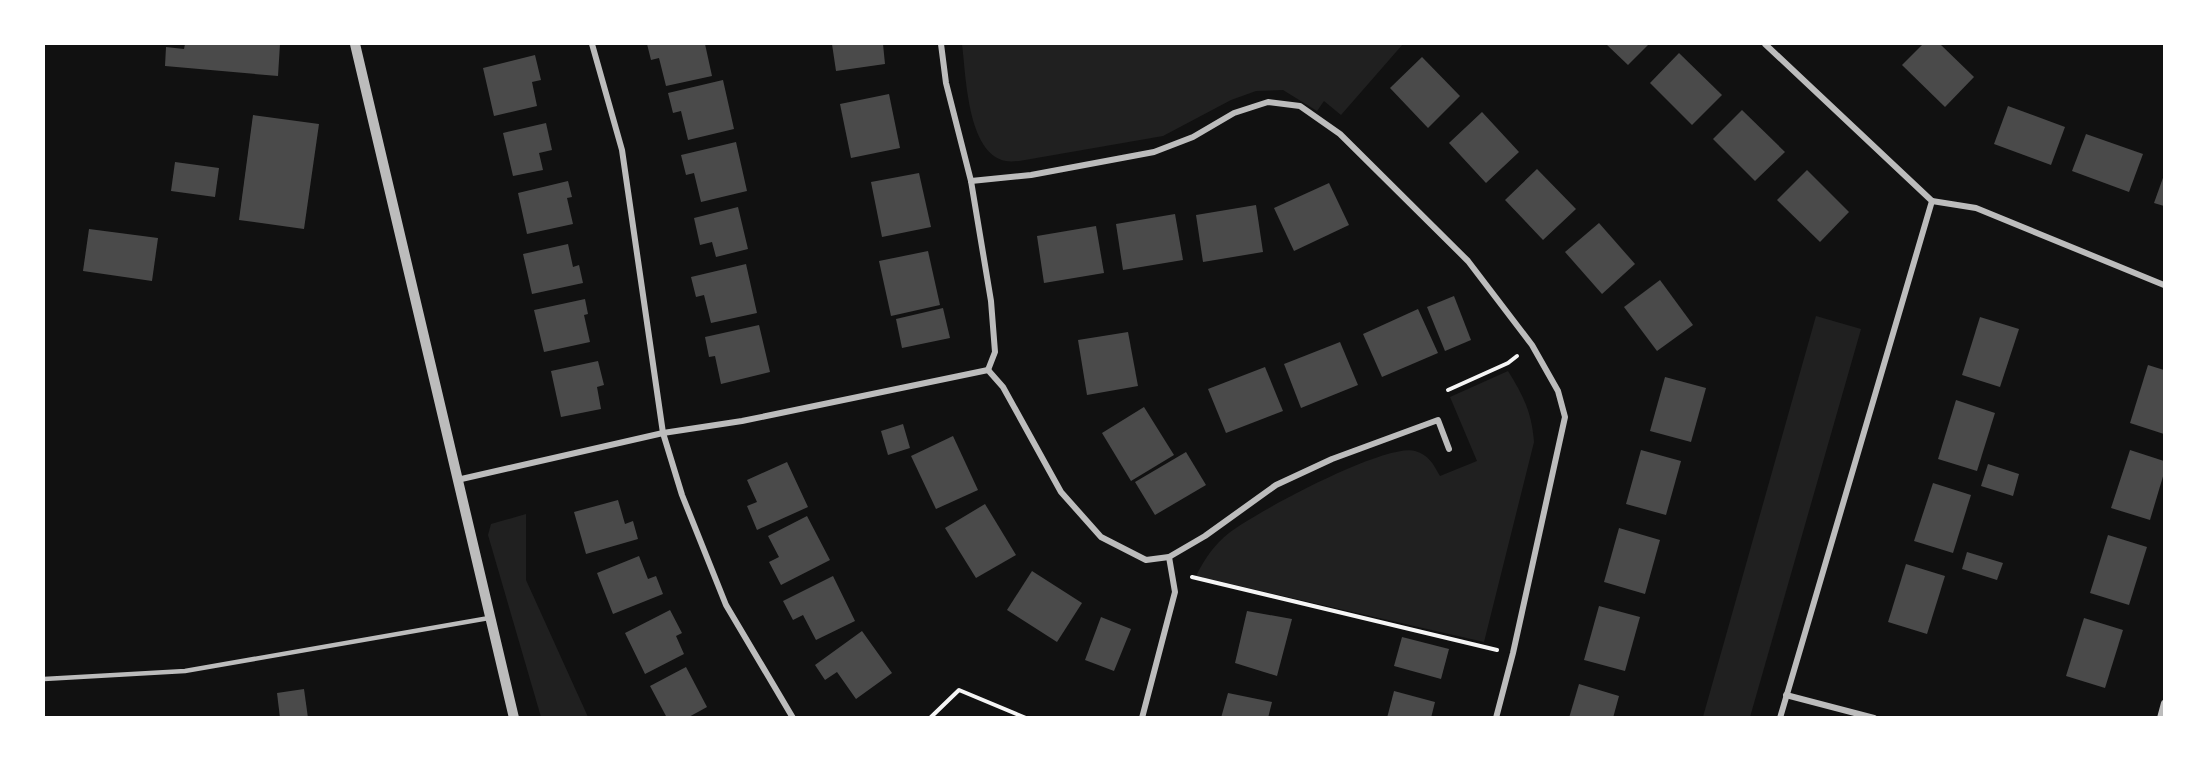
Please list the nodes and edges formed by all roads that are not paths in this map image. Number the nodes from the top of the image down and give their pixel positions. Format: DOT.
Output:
graph roads {
  1 [pos="355,44"];
  2 [pos="592,44"];
  3 [pos="941,44"];
  4 [pos="1765,44"];
  5 [pos="971,181"];
  6 [pos="1932,201"];
  7 [pos="2164,285"];
  8 [pos="988,370"];
  9 [pos="663,433"];
  10 [pos="1449,449"];
  11 [pos="457,480"];
  12 [pos="1169,557"];
  13 [pos="489,618"];
  14 [pos="44,679"];
  15 [pos="1786,695"];
  16 [pos="2164,703"];
  17 [pos="514,717"];
  18 [pos="793,717"];
  19 [pos="1142,717"];
  20 [pos="1496,717"];
  21 [pos="1780,717"];
  22 [pos="1874,717"];
  23 [pos="2160,717"];
  1 -- 11 [label="street"];
  2 -- 9 [label="street"];
  3 -- 5 [label="street"];
  4 -- 6 [label="street"];
  5 -- 8 [label="street"];
  5 -- 20 [label="street"];
  6 -- 7 [label="street"];
  6 -- 15 [label="street"];
  8 -- 9 [label="street"];
  8 -- 12 [label="street"];
  9 -- 11 [label="street"];
  9 -- 18 [label="street"];
  10 -- 12 [label="street"];
  11 -- 13 [label="street"];
  12 -- 19 [label="street"];
  13 -- 14 [label="lane"];
  13 -- 17 [label="street"];
  15 -- 21 [label="street"];
  15 -- 22 [label="street"];
  16 -- 23 [label="street"];
}
